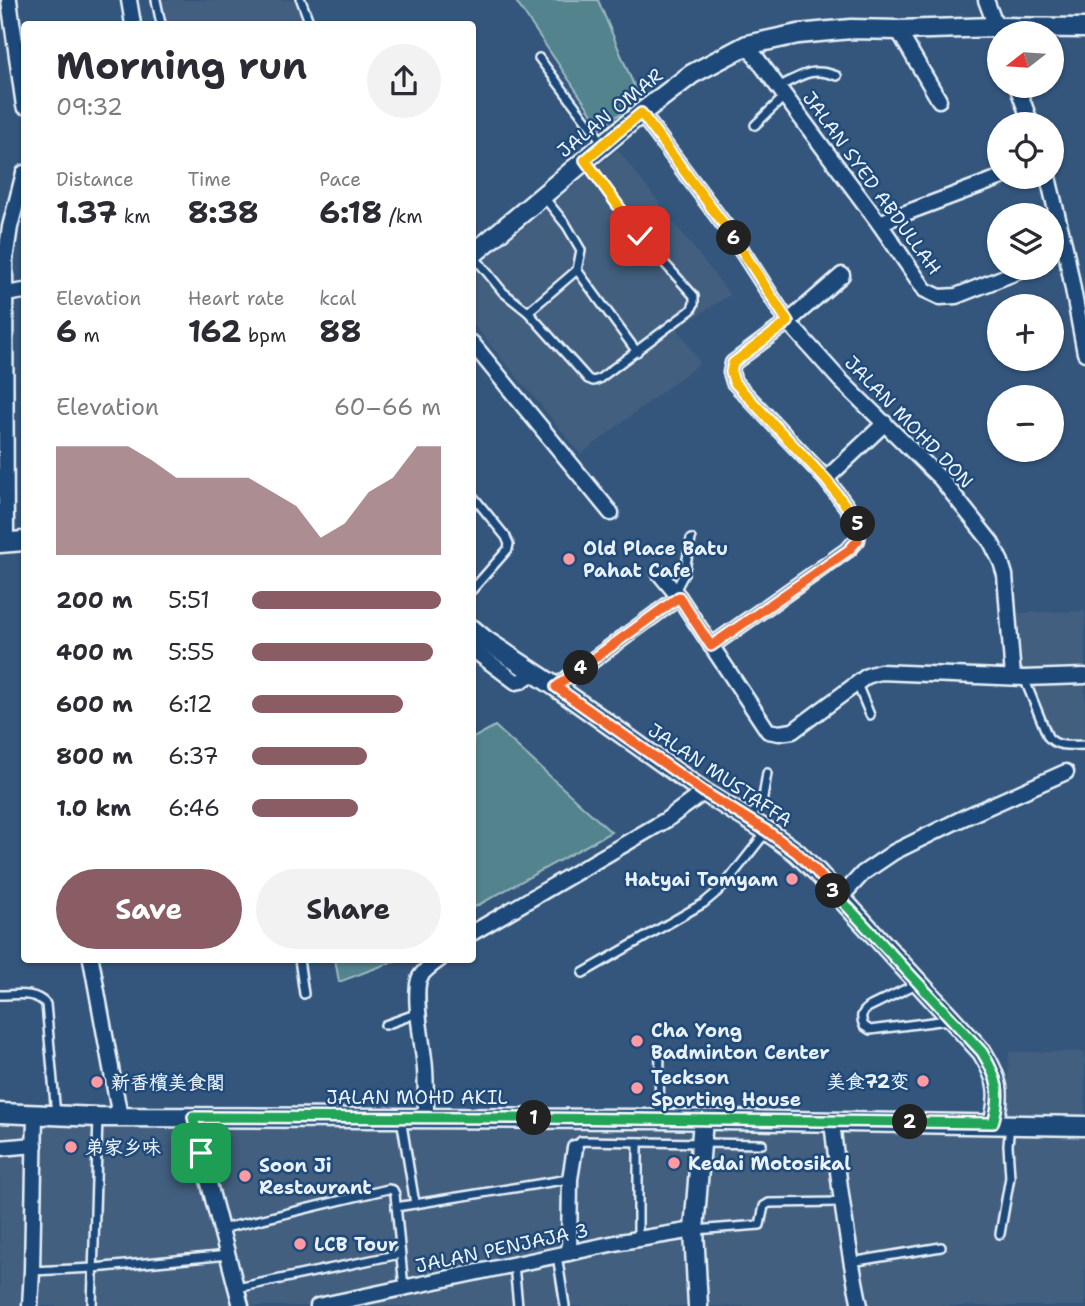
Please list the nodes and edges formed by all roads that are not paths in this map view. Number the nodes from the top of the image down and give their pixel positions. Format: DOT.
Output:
graph roads {
  1 [pos="9,0"];
  2 [pos="129,0"];
  3 [pos="156,0"];
  4 [pos="301,0"];
  5 [pos="986,0"];
  6 [pos="132,21"];
  7 [pos="160,21"];
  8 [pos="309,21"];
  9 [pos="994,21"];
  10 [pos="1085,28"];
  11 [pos="1064,29"];
  12 [pos="898,30"];
  13 [pos="987,31"];
  14 [pos="747,45"];
  15 [pos="539,58"];
  16 [pos="837,76"];
  17 [pos="21,85"];
  18 [pos="782,91"];
  19 [pos="939,100"];
  20 [pos="641,113"];
  21 [pos="755,125"];
  22 [pos="603,144"];
  23 [pos="585,160"];
  24 [pos="21,183"];
  25 [pos="987,183"];
  26 [pos="1051,189"];
  27 [pos="543,196"];
  28 [pos="879,223"];
  29 [pos="476,252"];
  30 [pos="1066,252"];
  31 [pos="476,258"];
  32 [pos="577,270"];
  33 [pos="842,275"];
  34 [pos="997,280"];
  35 [pos="21,292"];
  36 [pos="6,294"];
  37 [pos="528,312"];
  38 [pos="788,322"];
  39 [pos="476,348"];
  40 [pos="637,352"];
  41 [pos="1085,353"];
  42 [pos="886,423"];
  43 [pos="826,480"];
  44 [pos="476,500"];
  45 [pos="611,513"];
  46 [pos="691,539"];
  47 [pos="21,541"];
  48 [pos="3,543"];
  49 [pos="659,573"];
  50 [pos="476,585"];
  51 [pos="677,594"];
  52 [pos="476,641"];
  53 [pos="711,646"];
  54 [pos="1085,676"];
  55 [pos="1018,678"];
  56 [pos="858,684"];
  57 [pos="556,687"];
  58 [pos="870,715"];
  59 [pos="1085,745"];
  60 [pos="1066,772"];
  61 [pos="767,773"];
  62 [pos="704,792"];
  63 [pos="749,820"];
  64 [pos="767,831"];
  65 [pos="840,898"];
  66 [pos="476,931"];
  67 [pos="93,963"];
  68 [pos="300,963"];
  69 [pos="434,963"];
  70 [pos="583,973"];
  71 [pos="919,983"];
  72 [pos="304,993"];
  73 [pos="0,995"];
  74 [pos="419,1012"];
  75 [pos="952,1019"];
  76 [pos="385,1025"];
  77 [pos="660,1051"];
  78 [pos="0,1113"];
  79 [pos="35,1114"];
  80 [pos="57,1115"];
  81 [pos="98,1117"];
  82 [pos="120,1117"];
  83 [pos="193,1117"];
  84 [pos="401,1118"];
  85 [pos="426,1118"];
  86 [pos="659,1119"];
  87 [pos="703,1120"];
  88 [pos="832,1122"];
  89 [pos="1001,1123"];
  90 [pos="1085,1126"];
  91 [pos="638,1142"];
  92 [pos="701,1143"];
  93 [pos="762,1144"];
  94 [pos="35,1145"];
  95 [pos="0,1148"];
  96 [pos="575,1148"];
  97 [pos="570,1179"];
  98 [pos="841,1202"];
  99 [pos="415,1204"];
  100 [pos="396,1207"];
  101 [pos="221,1230"];
  102 [pos="694,1230"];
  103 [pos="1000,1234"];
  104 [pos="638,1239"];
  105 [pos="941,1247"];
  106 [pos="400,1254"];
  107 [pos="563,1254"];
  108 [pos="228,1255"];
  109 [pos="850,1262"];
  110 [pos="514,1265"];
  111 [pos="93,1268"];
  112 [pos="32,1271"];
  113 [pos="236,1289"];
  114 [pos="404,1289"];
  115 [pos="30,1306"];
  116 [pos="92,1306"];
  117 [pos="241,1306"];
  118 [pos="318,1306"];
  119 [pos="518,1306"];
  120 [pos="565,1306"];
  121 [pos="698,1306"];
  122 [pos="860,1306"];
  1 -- 17 [label="street"];
  2 -- 6 [label="street"];
  3 -- 7 [label="lane"];
  4 -- 8 [label="lane"];
  5 -- 9 [label="street"];
  10 -- 11 [label="street, JALAN OMAR"];
  12 -- 13 [label="street, JALAN OMAR"];
  12 -- 14 [label="street, JALAN OMAR"];
  12 -- 19 [label="street"];
  14 -- 18 [label="street, JALAN SYED ABDULLAH"];
  14 -- 20 [label="street, JALAN OMAR"];
  15 -- 22 [label="lane"];
  16 -- 18 [label="lane"];
  18 -- 21 [label="lane"];
  18 -- 28 [label="street, JALAN SYED ABDULLAH"];
  20 -- 22 [label="street, JALAN OMAR"];
  20 -- 38 [label="street, JALAN MOHD DON"];
  22 -- 23 [label="street, JALAN OMAR"];
  23 -- 27 [label="street, JALAN OMAR"];
  23 -- 40 [label="lane"];
  24 -- 36 [label="street"];
  25 -- 28 [label="street"];
  26 -- 30 [label="street"];
  27 -- 29 [label="street, JALAN OMAR"];
  27 -- 32 [label="lane"];
  28 -- 34 [label="street, JALAN SYED ABDULLAH"];
  30 -- 41 [label="street"];
  31 -- 37 [label="lane"];
  32 -- 37 [label="lane"];
  32 -- 40 [label="lane"];
  33 -- 38 [label="street"];
  35 -- 36 [label="street"];
  36 -- 48 [label="street"];
  37 -- 40 [label="lane"];
  38 -- 42 [label="street, JALAN MOHD DON"];
  38 -- 43 [label="street"];
  39 -- 45 [label="street"];
  42 -- 43 [label="street"];
  42 -- 55 [label="street, JALAN MOHD DON"];
  43 -- 53 [label="street"];
  44 -- 50 [label="lane"];
  46 -- 51 [label="lane"];
  47 -- 48 [label="street"];
  49 -- 51 [label="street"];
  51 -- 53 [label="street"];
  51 -- 57 [label="street"];
  52 -- 57 [label="street, JALAN MUSTAFFA"];
  53 -- 56 [label="street"];
  54 -- 55 [label="street"];
  55 -- 56 [label="street"];
  55 -- 59 [label="lane"];
  56 -- 58 [label="lane"];
  57 -- 62 [label="street, JALAN MUSTAFFA"];
  60 -- 65 [label="street"];
  61 -- 63 [label="lane"];
  62 -- 63 [label="street, JALAN MUSTAFFA"];
  62 -- 66 [label="street"];
  63 -- 64 [label="street, JALAN MUSTAFFA"];
  64 -- 65 [label="street, JALAN MUSTAFFA"];
  64 -- 70 [label="lane"];
  65 -- 71 [label="street, JALAN MUSTAFFA"];
  67 -- 82 [label="street"];
  68 -- 72 [label="lane"];
  69 -- 74 [label="street"];
  71 -- 75 [label="street, JALAN MUSTAFFA"];
  71 -- 75 [label="lane"];
  73 -- 80 [label="lane"];
  74 -- 76 [label="lane"];
  74 -- 85 [label="street"];
  75 -- 89 [label="street, JALAN MUSTAFFA"];
  77 -- 86 [label="lane"];
  78 -- 79 [label="street, JALAN MOHD AKIL"];
  79 -- 80 [label="street, JALAN MOHD AKIL"];
  79 -- 94 [label="street"];
  80 -- 81 [label="street, JALAN MOHD AKIL"];
  81 -- 82 [label="street, JALAN MOHD AKIL"];
  81 -- 111 [label="lane"];
  82 -- 83 [label="street, JALAN MOHD AKIL"];
  83 -- 84 [label="street, JALAN MOHD AKIL"];
  83 -- 101 [label="street"];
  84 -- 85 [label="street, JALAN MOHD AKIL"];
  84 -- 99 [label="lane"];
  85 -- 86 [label="street, JALAN MOHD AKIL"];
  86 -- 87 [label="street, JALAN MOHD AKIL"];
  87 -- 88 [label="street, JALAN MOHD AKIL"];
  87 -- 92 [label="street"];
  88 -- 89 [label="street, JALAN MOHD AKIL"];
  88 -- 98 [label="street"];
  89 -- 90 [label="street, JALAN MOHD AKIL"];
  89 -- 103 [label="lane"];
  91 -- 92 [label="lane"];
  91 -- 96 [label="lane"];
  91 -- 104 [label="lane"];
  92 -- 93 [label="lane"];
  92 -- 102 [label="street"];
  94 -- 95 [label="street"];
  94 -- 112 [label="street"];
  96 -- 97 [label="street"];
  97 -- 99 [label="lane"];
  97 -- 107 [label="street"];
  98 -- 102 [label="lane"];
  98 -- 109 [label="street"];
  99 -- 100 [label="lane"];
  100 -- 101 [label="lane"];
  100 -- 106 [label="lane"];
  101 -- 108 [label="street"];
  102 -- 104 [label="street, JALAN PENJAJA 3"];
  102 -- 121 [label="street"];
  104 -- 107 [label="street, JALAN PENJAJA 3"];
  105 -- 109 [label="lane"];
  106 -- 113 [label="lane"];
  106 -- 114 [label="lane"];
  107 -- 110 [label="street, JALAN PENJAJA 3"];
  107 -- 120 [label="lane"];
  108 -- 111 [label="lane"];
  108 -- 113 [label="street"];
  109 -- 122 [label="street"];
  110 -- 114 [label="street, JALAN PENJAJA 3"];
  110 -- 119 [label="lane"];
  111 -- 112 [label="lane"];
  111 -- 116 [label="lane"];
  112 -- 115 [label="street"];
  113 -- 117 [label="street"];
  114 -- 118 [label="street, JALAN PENJAJA 3"];
}
